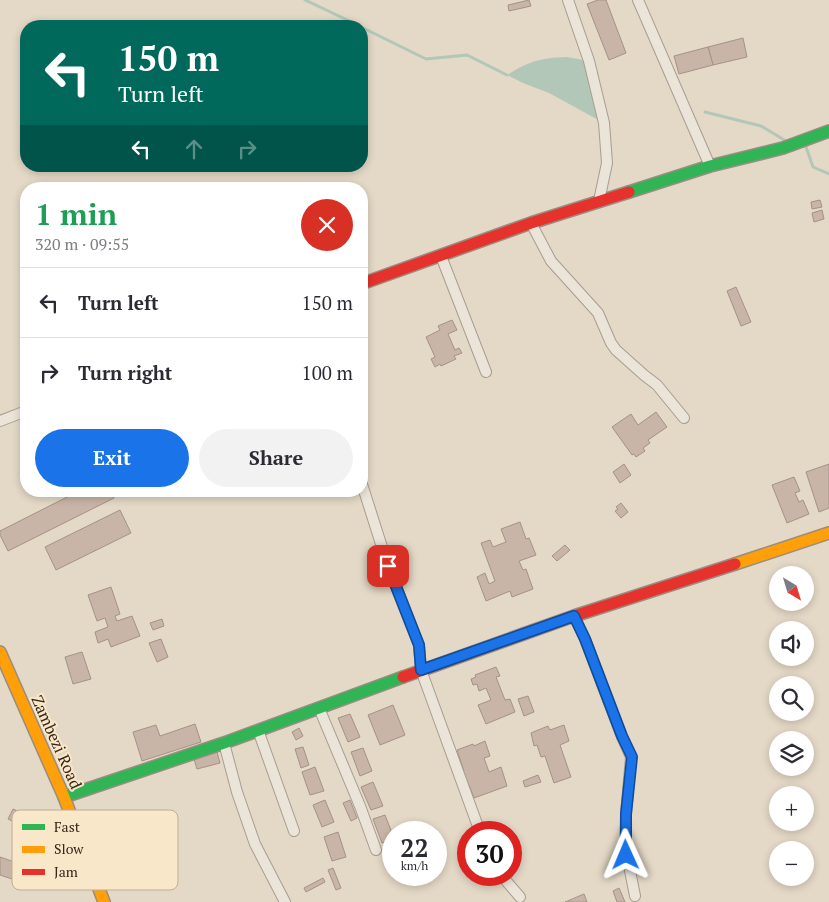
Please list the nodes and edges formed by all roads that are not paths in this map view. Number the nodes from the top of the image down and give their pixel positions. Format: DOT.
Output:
graph roads {
  1 [pos="568,0"];
  2 [pos="638,0"];
  3 [pos="829,131"];
  4 [pos="710,166"];
  5 [pos="599,202"];
  6 [pos="531,223"];
  7 [pos="440,256"];
  8 [pos="368,282"];
  9 [pos="486,372"];
  10 [pos="20,413"];
  11 [pos="684,418"];
  12 [pos="0,421"];
  13 [pos="366,497"];
  14 [pos="829,533"];
  15 [pos="574,616"];
  16 [pos="0,652"];
  17 [pos="421,670"];
  18 [pos="319,708"];
  19 [pos="258,730"];
  20 [pos="224,743"];
  21 [pos="64,797"];
  22 [pos="69,810"];
  23 [pos="476,821"];
  24 [pos="294,830"];
  25 [pos="376,850"];
  26 [pos="510,886"];
  27 [pos="99,890"];
  28 [pos="635,896"];
  29 [pos="520,897"];
  30 [pos="104,902"];
  31 [pos="284,902"];
  1 -- 5 [label="street"];
  2 -- 4 [label="street"];
  3 -- 4 [label="street"];
  4 -- 5 [label="street"];
  5 -- 6 [label="street"];
  6 -- 7 [label="street"];
  6 -- 11 [label="street"];
  7 -- 8 [label="street"];
  7 -- 9 [label="street"];
  10 -- 12 [label="street"];
  13 -- 17 [label="street"];
  14 -- 15 [label="street"];
  15 -- 17 [label="street"];
  15 -- 28 [label="street"];
  16 -- 21 [label="street, Zambezi Road"];
  17 -- 18 [label="street"];
  17 -- 23 [label="street"];
  18 -- 19 [label="street"];
  18 -- 25 [label="street"];
  19 -- 20 [label="street"];
  19 -- 24 [label="street"];
  20 -- 21 [label="street"];
  20 -- 31 [label="street"];
  21 -- 22 [label="street, Zambezi Road"];
  26 -- 29 [label="street"];
  27 -- 30 [label="street, Zambezi Road"];
}
